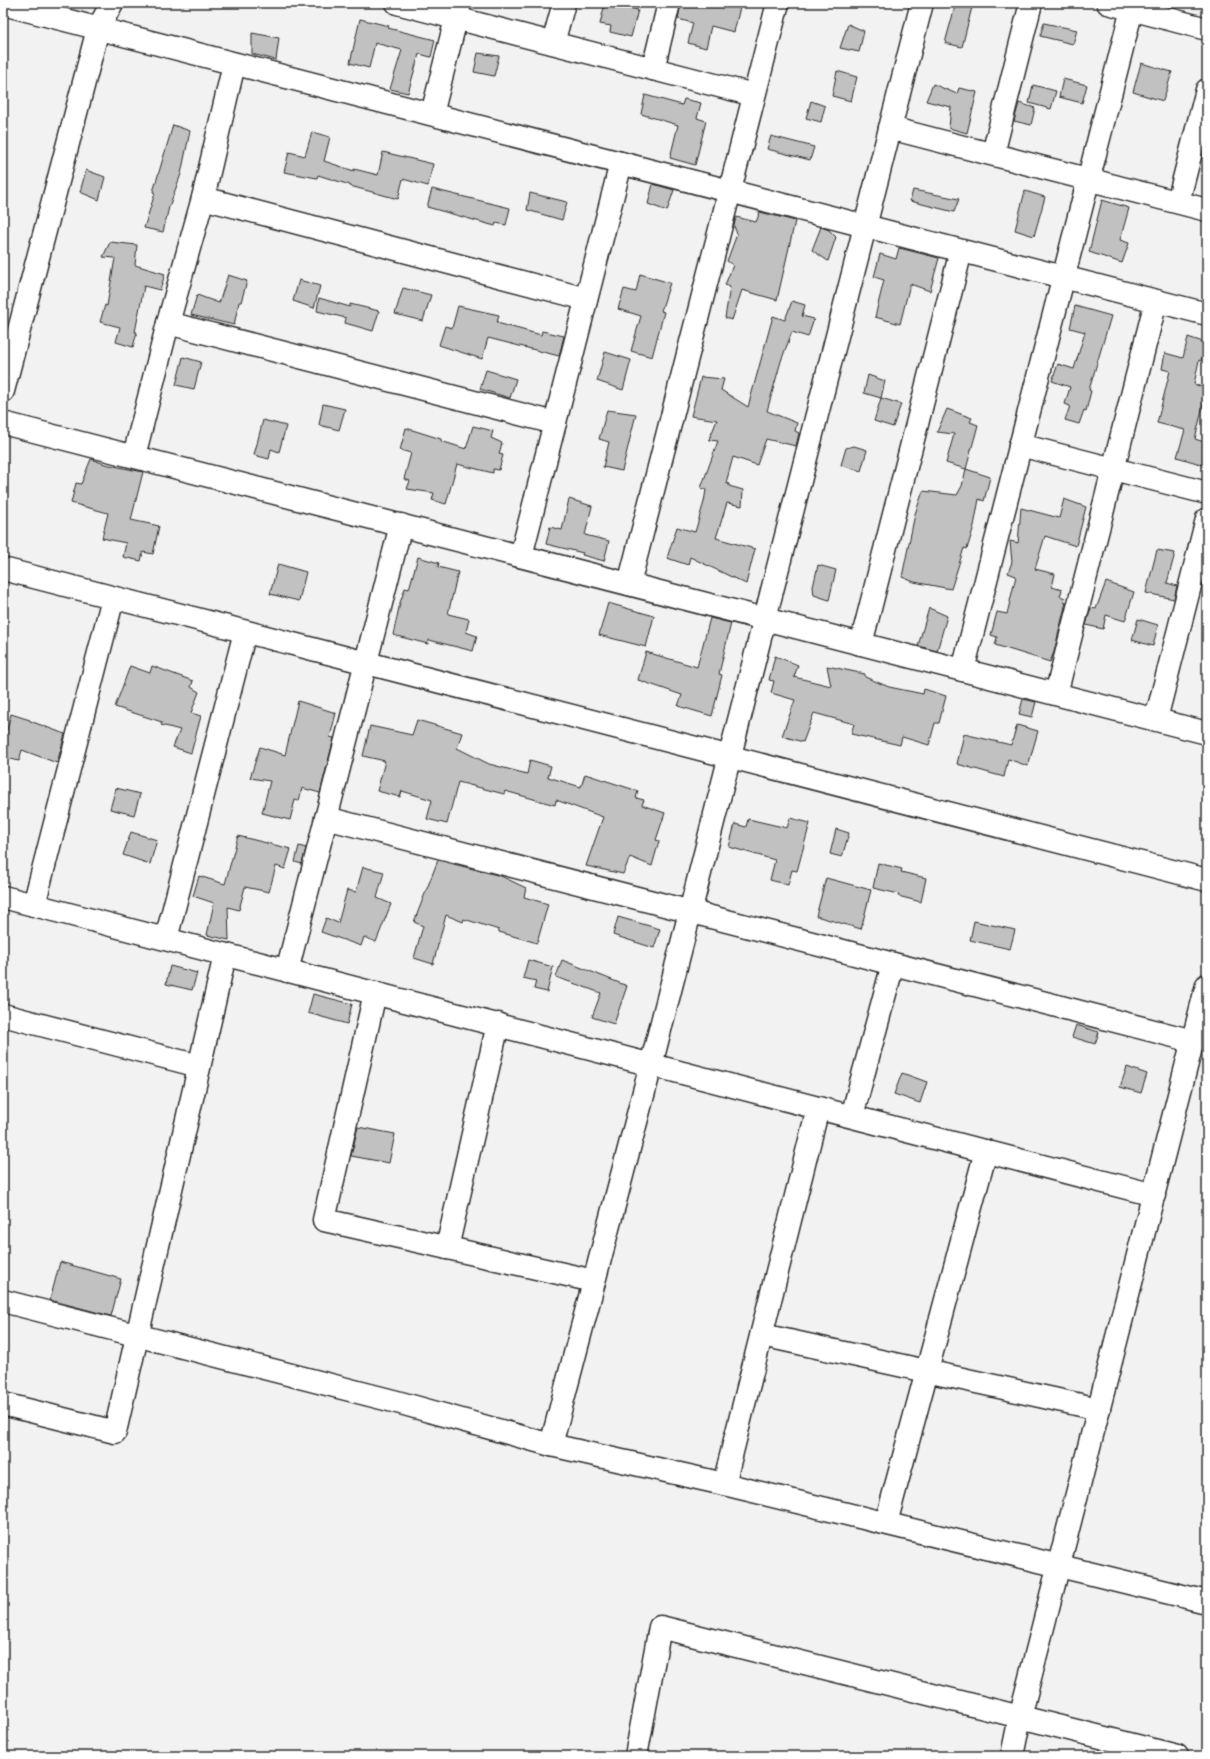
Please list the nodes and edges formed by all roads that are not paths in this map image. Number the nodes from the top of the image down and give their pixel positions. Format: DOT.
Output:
graph roads {
  1 [pos="112,3"];
  2 [pos="397,3"];
  3 [pos="564,3"];
  4 [pos="670,3"];
  5 [pos="778,3"];
  6 [pos="922,3"];
  7 [pos="1031,3"];
  8 [pos="1108,3"];
  9 [pos="3,4"];
  10 [pos="1132,9"];
  11 [pos="458,11"];
  12 [pos="98,29"];
  13 [pos="1207,29"];
  14 [pos="553,43"];
  15 [pos="234,64"];
  16 [pos="653,69"];
  17 [pos="1207,90"];
  18 [pos="754,95"];
  19 [pos="432,114"];
  20 [pos="890,128"];
  21 [pos="993,154"];
  22 [pos="621,163"];
  23 [pos="1088,179"];
  24 [pos="730,191"];
  25 [pos="203,198"];
  26 [pos="1178,202"];
  27 [pos="1207,210"];
  28 [pos="865,226"];
  29 [pos="961,251"];
  30 [pos="1063,277"];
  31 [pos="586,299"];
  32 [pos="1156,301"];
  33 [pos="1207,314"];
  34 [pos="168,323"];
  35 [pos="3,391"];
  36 [pos="3,423"];
  37 [pos="555,423"];
  38 [pos="1020,445"];
  39 [pos="134,456"];
  40 [pos="1114,469"];
  41 [pos="1207,493"];
  42 [pos="1207,519"];
  43 [pos="400,525"];
  44 [pos="521,556"];
  45 [pos="3,569"];
  46 [pos="629,584"];
  47 [pos="113,598"];
  48 [pos="765,619"];
  49 [pos="245,632"];
  50 [pos="861,644"];
  51 [pos="365,663"];
  52 [pos="963,670"];
  53 [pos="1056,694"];
  54 [pos="1156,720"];
  55 [pos="1207,733"];
  56 [pos="730,757"];
  57 [pos="326,818"];
  58 [pos="1207,880"];
  59 [pos="3,897"];
  60 [pos="34,905"];
  61 [pos="690,912"];
  62 [pos="166,939"];
  63 [pos="225,955"];
  64 [pos="893,964"];
  65 [pos="287,971"];
  66 [pos="1207,985"];
  67 [pos="375,993"];
  68 [pos="3,1015"];
  69 [pos="498,1024"];
  70 [pos="1193,1041"];
  71 [pos="651,1065"];
  72 [pos="199,1066"];
  73 [pos="818,1108"];
  74 [pos="852,1116"];
  75 [pos="986,1151"];
  76 [pos="1154,1195"];
  77 [pos="447,1248"];
  78 [pos="594,1282"];
  79 [pos="3,1301"];
  80 [pos="762,1335"];
  81 [pos="136,1336"];
  82 [pos="927,1371"];
  83 [pos="3,1404"];
  84 [pos="1099,1409"];
  85 [pos="551,1444"];
  86 [pos="724,1484"];
  87 [pos="886,1523"];
  88 [pos="1059,1566"];
  89 [pos="1207,1602"];
  90 [pos="1020,1717"];
  91 [pos="636,1756"];
  92 [pos="1012,1756"];
  93 [pos="1177,1756"];
  1 -- 12 [label="street"];
  2 -- 11 [label="street"];
  3 -- 14 [label="street"];
  4 -- 16 [label="street"];
  5 -- 18 [label="street"];
  6 -- 20 [label="street"];
  7 -- 21 [label="street"];
  8 -- 10 [label="street"];
  9 -- 12 [label="street"];
  10 -- 13 [label="street"];
  10 -- 23 [label="street"];
  11 -- 14 [label="street"];
  11 -- 19 [label="street"];
  12 -- 15 [label="street"];
  12 -- 35 [label="street"];
  14 -- 16 [label="street"];
  15 -- 19 [label="street"];
  15 -- 25 [label="street"];
  16 -- 18 [label="street"];
  17 -- 26 [label="street"];
  18 -- 24 [label="street"];
  19 -- 22 [label="street"];
  20 -- 21 [label="street"];
  20 -- 28 [label="street"];
  21 -- 23 [label="street"];
  22 -- 24 [label="street"];
  22 -- 31 [label="street"];
  23 -- 26 [label="street"];
  23 -- 30 [label="street"];
  24 -- 28 [label="street"];
  24 -- 46 [label="street"];
  25 -- 31 [label="street"];
  25 -- 34 [label="street"];
  26 -- 27 [label="street"];
  28 -- 29 [label="street"];
  28 -- 48 [label="street"];
  29 -- 30 [label="street"];
  29 -- 50 [label="street"];
  30 -- 32 [label="street"];
  30 -- 38 [label="street"];
  31 -- 37 [label="street"];
  32 -- 33 [label="street"];
  32 -- 40 [label="street"];
  34 -- 37 [label="street"];
  34 -- 39 [label="street"];
  36 -- 39 [label="street"];
  37 -- 44 [label="street"];
  38 -- 40 [label="street"];
  38 -- 52 [label="street"];
  39 -- 43 [label="street"];
  40 -- 41 [label="street"];
  40 -- 53 [label="street"];
  42 -- 54 [label="street"];
  43 -- 44 [label="street"];
  43 -- 51 [label="street"];
  44 -- 46 [label="street"];
  45 -- 47 [label="street"];
  46 -- 48 [label="street"];
  47 -- 49 [label="street"];
  47 -- 60 [label="street"];
  48 -- 50 [label="street"];
  48 -- 56 [label="street"];
  49 -- 51 [label="street"];
  49 -- 62 [label="street"];
  50 -- 52 [label="street"];
  51 -- 56 [label="street"];
  51 -- 57 [label="street"];
  52 -- 53 [label="street"];
  53 -- 54 [label="street"];
  54 -- 55 [label="street"];
  56 -- 58 [label="street"];
  56 -- 61 [label="street"];
  57 -- 61 [label="street"];
  57 -- 65 [label="street"];
  59 -- 60 [label="street"];
  60 -- 62 [label="street"];
  61 -- 64 [label="street"];
  61 -- 71 [label="street"];
  62 -- 63 [label="street"];
  63 -- 65 [label="street"];
  63 -- 72 [label="street"];
  64 -- 70 [label="street"];
  64 -- 74 [label="street"];
  65 -- 67 [label="street"];
  66 -- 70 [label="street"];
  67 -- 69 [label="street"];
  67 -- 77 [label="street"];
  68 -- 72 [label="street"];
  69 -- 71 [label="street"];
  69 -- 77 [label="street"];
  70 -- 76 [label="street"];
  71 -- 73 [label="street"];
  71 -- 78 [label="street"];
  72 -- 81 [label="street"];
  73 -- 74 [label="street"];
  73 -- 80 [label="street"];
  74 -- 75 [label="street"];
  75 -- 76 [label="street"];
  75 -- 82 [label="street"];
  76 -- 84 [label="street"];
  77 -- 78 [label="street"];
  78 -- 85 [label="street"];
  79 -- 81 [label="street"];
  80 -- 82 [label="street"];
  80 -- 86 [label="street"];
  81 -- 83 [label="street"];
  81 -- 85 [label="street"];
  82 -- 84 [label="street"];
  82 -- 87 [label="street"];
  84 -- 88 [label="street"];
  85 -- 86 [label="street"];
  86 -- 87 [label="street"];
  87 -- 88 [label="street"];
  88 -- 89 [label="street"];
  88 -- 90 [label="street"];
  90 -- 91 [label="street"];
  90 -- 92 [label="street"];
  90 -- 93 [label="street"];
}
